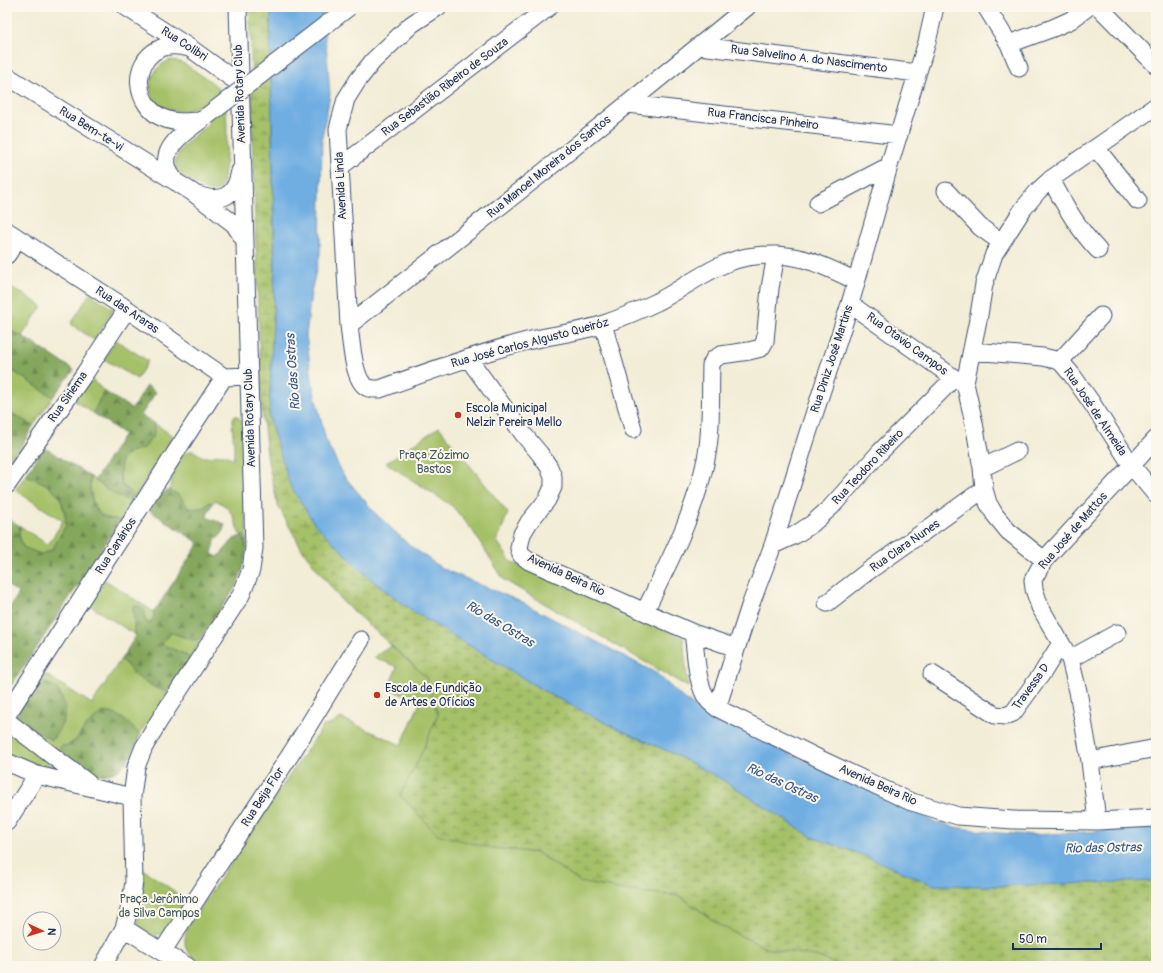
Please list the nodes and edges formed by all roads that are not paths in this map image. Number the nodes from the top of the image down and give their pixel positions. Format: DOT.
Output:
graph roads {
  1 [pos="126,7"];
  2 [pos="238,7"];
  3 [pos="349,7"];
  4 [pos="438,7"];
  5 [pos="549,7"];
  6 [pos="747,7"];
  7 [pos="935,7"];
  8 [pos="986,7"];
  9 [pos="1088,7"];
  10 [pos="1099,7"];
  11 [pos="239,41"];
  12 [pos="1009,44"];
  13 [pos="700,46"];
  14 [pos="190,48"];
  15 [pos="1156,65"];
  16 [pos="217,66"];
  17 [pos="1019,68"];
  18 [pos="917,73"];
  19 [pos="7,76"];
  20 [pos="240,84"];
  21 [pos="628,104"];
  22 [pos="1156,106"];
  23 [pos="203,118"];
  24 [pos="899,135"];
  25 [pos="1096,148"];
  26 [pos="242,157"];
  27 [pos="889,166"];
  28 [pos="340,167"];
  29 [pos="1051,179"];
  30 [pos="176,182"];
  31 [pos="946,191"];
  32 [pos="192,192"];
  33 [pos="1138,201"];
  34 [pos="818,202"];
  35 [pos="12,235"];
  36 [pos="245,242"];
  37 [pos="1001,242"];
  38 [pos="1098,250"];
  39 [pos="7,255"];
  40 [pos="776,255"];
  41 [pos="856,281"];
  42 [pos="850,304"];
  43 [pos="127,309"];
  44 [pos="1101,316"];
  45 [pos="603,324"];
  46 [pos="349,325"];
  47 [pos="972,352"];
  48 [pos="468,358"];
  49 [pos="1060,361"];
  50 [pos="249,376"];
  51 [pos="224,377"];
  52 [pos="959,381"];
  53 [pos="380,389"];
  54 [pos="633,429"];
  55 [pos="1156,439"];
  56 [pos="1018,451"];
  57 [pos="1132,466"];
  58 [pos="982,468"];
  59 [pos="7,485"];
  60 [pos="984,490"];
  61 [pos="1156,495"];
  62 [pos="773,545"];
  63 [pos="1044,560"];
  64 [pos="827,603"];
  65 [pos="645,611"];
  66 [pos="1117,632"];
  67 [pos="693,633"];
  68 [pos="361,640"];
  69 [pos="1061,643"];
  70 [pos="736,648"];
  71 [pos="1070,659"];
  72 [pos="932,674"];
  73 [pos="717,708"];
  74 [pos="7,715"];
  75 [pos="7,721"];
  76 [pos="1156,748"];
  77 [pos="7,762"];
  78 [pos="1090,762"];
  79 [pos="37,775"];
  80 [pos="92,787"];
  81 [pos="132,797"];
  82 [pos="1156,818"];
  83 [pos="1096,820"];
  84 [pos="7,822"];
  85 [pos="124,928"];
  86 [pos="162,952"];
  87 [pos="103,966"];
  88 [pos="187,966"];
  1 -- 14 [label="street, Rua Colibri"];
  2 -- 11 [label="street, Avenida Rotary Club"];
  3 -- 23 [label="street, bridge"];
  4 -- 28 [label="street, Avenida Linda"];
  5 -- 28 [label="street, Rua Sebastião Ribeiro de Souza"];
  6 -- 13 [label="street, Rua Manoel Moreira dos Santos"];
  7 -- 18 [label="street, Rua Diniz José Martins"];
  8 -- 12 [label="street"];
  9 -- 12 [label="street"];
  10 -- 15 [label="street"];
  11 -- 16 [label="street"];
  11 -- 20 [label="street, Avenida Rotary Club"];
  12 -- 17 [label="street"];
  13 -- 18 [label="street, Rua Salvelino A. do Nascimento"];
  13 -- 21 [label="street, Rua Manoel Moreira dos Santos"];
  14 -- 16 [label="street, Rua Colibri"];
  14 -- 23 [label="street"];
  16 -- 20 [label="street, Rua Colibri"];
  18 -- 24 [label="street, Rua Diniz José Martins"];
  19 -- 30 [label="street, Rua Bem-te-vi"];
  20 -- 26 [label="street, Avenida Rotary Club"];
  21 -- 24 [label="street, Rua Francisca Pinheiro"];
  21 -- 46 [label="street, Rua Manoel Moreira dos Santos"];
  22 -- 25 [label="street"];
  23 -- 30 [label="street"];
  24 -- 27 [label="street, Rua Diniz José Martins"];
  25 -- 29 [label="street"];
  25 -- 33 [label="street"];
  26 -- 32 [label="street"];
  26 -- 36 [label="street, Avenida Rotary Club"];
  27 -- 34 [label="street"];
  27 -- 41 [label="street, Rua Diniz José Martins"];
  28 -- 46 [label="street, Avenida Linda"];
  29 -- 37 [label="street"];
  29 -- 38 [label="street"];
  30 -- 32 [label="street, Rua Bem-te-vi"];
  31 -- 37 [label="street"];
  32 -- 36 [label="street"];
  35 -- 39 [label="street"];
  35 -- 43 [label="street, Rua das Araras"];
  36 -- 50 [label="street, Avenida Rotary Club"];
  37 -- 47 [label="street"];
  40 -- 41 [label="street, Rua José Carlos Algusto Queiróz"];
  40 -- 45 [label="street, Rua José Carlos Algusto Queiróz"];
  40 -- 65 [label="street"];
  41 -- 42 [label="street, Rua Diniz José Martins"];
  42 -- 52 [label="street, Rua Otavio Campos"];
  42 -- 62 [label="street, Rua Diniz José Martins"];
  43 -- 51 [label="street, Rua das Araras"];
  43 -- 59 [label="street, Rua Siriema"];
  44 -- 49 [label="street"];
  45 -- 48 [label="street, Rua José Carlos Algusto Queiróz"];
  45 -- 54 [label="street"];
  46 -- 53 [label="street, Avenida Linda"];
  47 -- 49 [label="street, Rua José de Almeida"];
  47 -- 52 [label="street"];
  48 -- 53 [label="street, Rua José Carlos Algusto Queiróz"];
  48 -- 65 [label="street, Avenida Beira Rio"];
  49 -- 57 [label="street, Rua José de Almeida"];
  50 -- 51 [label="street"];
  50 -- 81 [label="street, Avenida Rotary Club"];
  51 -- 74 [label="street, Rua Canários"];
  52 -- 58 [label="street"];
  52 -- 62 [label="street, Rua Teodoro Ribeiro"];
  55 -- 57 [label="street, Rua José de Mattos"];
  56 -- 58 [label="street"];
  57 -- 61 [label="street, Rua José de Almeida"];
  57 -- 63 [label="street, Rua José de Mattos"];
  58 -- 60 [label="street"];
  60 -- 63 [label="street"];
  60 -- 64 [label="street, Rua Clara Nunes"];
  62 -- 70 [label="street, Rua Diniz José Martins"];
  63 -- 69 [label="street, Rua José de Mattos"];
  65 -- 67 [label="street, Avenida Beira Rio"];
  66 -- 71 [label="street"];
  67 -- 70 [label="street, Avenida Beira Rio"];
  67 -- 73 [label="street, Avenida Beira Rio"];
  68 -- 86 [label="street, Rua Beija Flor"];
  69 -- 71 [label="street, Rua José de Mattos"];
  69 -- 72 [label="street, Travessa D"];
  70 -- 73 [label="street, Rua Diniz José Martins"];
  71 -- 78 [label="street, Rua José de Mattos"];
  73 -- 83 [label="street, Avenida Beira Rio"];
  75 -- 80 [label="street"];
  76 -- 78 [label="street"];
  77 -- 79 [label="street"];
  78 -- 83 [label="street, Rua José de Mattos"];
  79 -- 80 [label="street"];
  79 -- 84 [label="street"];
  80 -- 81 [label="street"];
  81 -- 85 [label="street, Avenida Rotary Club"];
  82 -- 83 [label="street, Avenida Beira Rio"];
  85 -- 86 [label="street"];
  85 -- 87 [label="street, Avenida Rotary Club"];
  86 -- 88 [label="street"];
}
